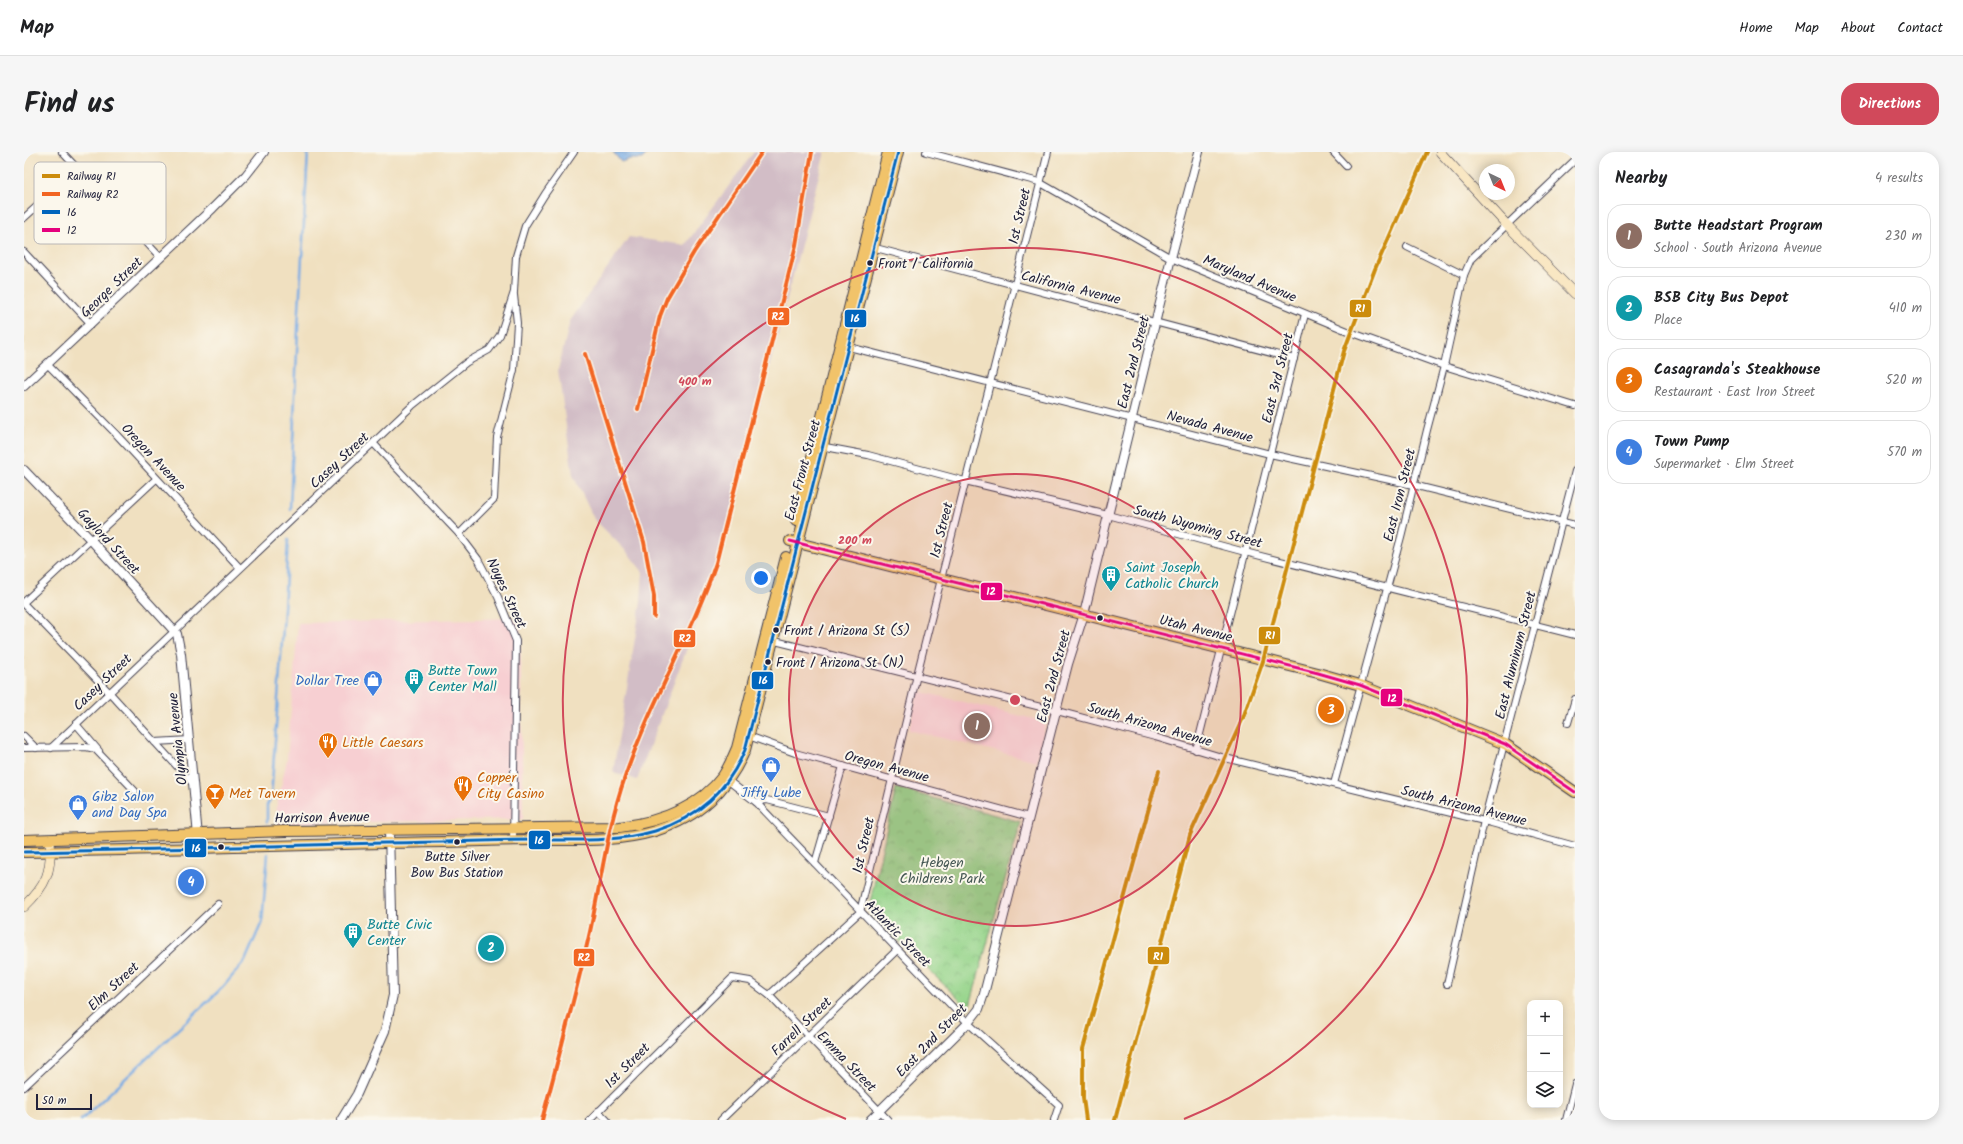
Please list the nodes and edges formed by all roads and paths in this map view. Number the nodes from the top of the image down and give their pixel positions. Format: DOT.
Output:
graph roads {
  1 [pos="62,152"];
  2 [pos="264,152"];
  3 [pos="574,152"];
  4 [pos="888,152"];
  5 [pos="898,152"];
  6 [pos="926,152"];
  7 [pos="1048,152"];
  8 [pos="1200,152"];
  9 [pos="1333,152"];
  10 [pos="1440,152"];
  11 [pos="1575,160"];
  12 [pos="71,162"];
  13 [pos="1346,166"];
  14 [pos="1039,182"];
  15 [pos="34,209"];
  16 [pos="24,218"];
  17 [pos="1506,224"];
  18 [pos="148,244"];
  19 [pos="868,246"];
  20 [pos="1408,247"];
  21 [pos="24,252"];
  22 [pos="160,257"];
  23 [pos="1171,258"];
  24 [pos="1464,275"];
  25 [pos="1015,285"];
  26 [pos="514,292"];
  27 [pos="1575,294"];
  28 [pos="1305,314"];
  29 [pos="1157,321"];
  30 [pos="91,324"];
  31 [pos="844,346"];
  32 [pos="1294,359"];
  33 [pos="48,365"];
  34 [pos="1444,366"];
  35 [pos="990,383"];
  36 [pos="24,386"];
  37 [pos="1575,406"];
  38 [pos="1132,418"];
  39 [pos="374,444"];
  40 [pos="818,446"];
  41 [pos="1270,454"];
  42 [pos="24,470"];
  43 [pos="1575,472"];
  44 [pos="156,479"];
  45 [pos="965,481"];
  46 [pos="1413,485"];
  47 [pos="1108,515"];
  48 [pos="1563,521"];
  49 [pos="1575,525"];
  50 [pos="459,534"];
  51 [pos="91,540"];
  52 [pos="794,542"];
  53 [pos="1245,552"];
  54 [pos="240,568"];
  55 [pos="941,579"];
  56 [pos="1388,587"];
  57 [pos="24,603"];
  58 [pos="1084,614"];
  59 [pos="1535,624"];
  60 [pos="174,630"];
  61 [pos="1575,635"];
  62 [pos="769,639"];
  63 [pos="1221,649"];
  64 [pos="917,675"];
  65 [pos="1360,685"];
  66 [pos="109,692"];
  67 [pos="1575,699"];
  68 [pos="1057,711"];
  69 [pos="1568,723"];
  70 [pos="76,724"];
  71 [pos="745,734"];
  72 [pos="24,736"];
  73 [pos="190,740"];
  74 [pos="155,742"];
  75 [pos="1505,744"];
  76 [pos="24,748"];
  77 [pos="36,748"];
  78 [pos="51,748"];
  79 [pos="1196,750"];
  80 [pos="100,752"];
  81 [pos="843,766"];
  82 [pos="726,778"];
  83 [pos="891,779"];
  84 [pos="1334,784"];
  85 [pos="194,786"];
  86 [pos="135,791"];
  87 [pos="1575,792"];
  88 [pos="756,802"];
  89 [pos="829,816"];
  90 [pos="1029,816"];
  91 [pos="1484,821"];
  92 [pos="514,827"];
  93 [pos="605,827"];
  94 [pos="620,827"];
  95 [pos="389,830"];
  96 [pos="199,834"];
  97 [pos="614,838"];
  98 [pos="24,840"];
  99 [pos="50,840"];
  100 [pos="513,840"];
  101 [pos="558,840"];
  102 [pos="390,843"];
  103 [pos="1575,846"];
  104 [pos="199,847"];
  105 [pos="51,851"];
  106 [pos="24,852"];
  107 [pos="815,863"];
  108 [pos="218,904"];
  109 [pos="24,907"];
  110 [pos="860,912"];
  111 [pos="897,950"];
  112 [pos="732,978"];
  113 [pos="1447,984"];
  114 [pos="769,995"];
  115 [pos="968,1022"];
  116 [pos="808,1036"];
  117 [pos="1575,1084"];
  118 [pos="24,1087"];
  119 [pos="598,1111"];
  120 [pos="879,1111"];
  121 [pos="341,1120"];
  122 [pos="590,1120"];
  123 [pos="607,1120"];
  124 [pos="721,1120"];
  125 [pos="870,1120"];
  126 [pos="888,1120"];
  127 [pos="1054,1120"];
  128 [pos="1566,1120"];
  1 -- 12 [label="street"];
  2 -- 22 [label="street, George Street"];
  3 -- 26 [label="street, Casey Street"];
  4 -- 19 [label="main road, East Front Street"];
  5 -- 19 [label="main road, East Front Street"];
  6 -- 14 [label="street, Maryland Avenue"];
  7 -- 14 [label="street, 1st Street"];
  8 -- 23 [label="street, East 2nd Street"];
  9 -- 13 [label="street"];
  10 -- 17 [label="main road"];
  11 -- 17 [label="street, East Iron Street"];
  14 -- 23 [label="street, Maryland Avenue"];
  14 -- 25 [label="street, 1st Street"];
  15 -- 16 [label="street"];
  17 -- 24 [label="street, East Iron Street"];
  17 -- 27 [label="main road"];
  18 -- 22 [label="street"];
  19 -- 25 [label="street, California Avenue"];
  19 -- 31 [label="main road, East Front Street"];
  20 -- 24 [label="street"];
  21 -- 30 [label="street"];
  22 -- 30 [label="street, George Street"];
  23 -- 28 [label="street, Maryland Avenue"];
  23 -- 29 [label="street, East 2nd Street"];
  24 -- 34 [label="street, East Iron Street"];
  25 -- 29 [label="street, California Avenue"];
  25 -- 35 [label="street, 1st Street"];
  26 -- 39 [label="street, Casey Street"];
  26 -- 50 [label="street"];
  28 -- 32 [label="street, East 3rd Street"];
  28 -- 34 [label="street, Maryland Avenue"];
  29 -- 32 [label="street, California Avenue"];
  29 -- 38 [label="street, East 2nd Street"];
  30 -- 33 [label="street, George Street"];
  31 -- 35 [label="street, Nevada Avenue"];
  31 -- 40 [label="main road, East Front Street"];
  32 -- 41 [label="street, East 3rd Street"];
  33 -- 36 [label="street, George Street"];
  33 -- 44 [label="street, Oregon Avenue"];
  34 -- 37 [label="street, Maryland Avenue"];
  34 -- 46 [label="street, East Iron Street"];
  35 -- 38 [label="street, Nevada Avenue"];
  35 -- 45 [label="street, 1st Street"];
  38 -- 41 [label="street, Nevada Avenue"];
  38 -- 47 [label="street, East 2nd Street"];
  39 -- 50 [label="street, Noyes Street"];
  39 -- 54 [label="street, Casey Street"];
  40 -- 45 [label="street, South Wyoming Street"];
  40 -- 52 [label="main road, East Front Street"];
  41 -- 46 [label="street, Nevada Avenue"];
  41 -- 53 [label="street, East 3rd Street"];
  42 -- 51 [label="street, Gaylord Street"];
  43 -- 48 [label="street, East Aluminum Street"];
  44 -- 51 [label="street"];
  44 -- 54 [label="street, Oregon Avenue"];
  45 -- 47 [label="street, South Wyoming Street"];
  45 -- 55 [label="street, 1st Street"];
  46 -- 48 [label="street, Nevada Avenue"];
  46 -- 56 [label="street, East Iron Street"];
  47 -- 53 [label="street, South Wyoming Street"];
  47 -- 58 [label="street, East 2nd Street"];
  48 -- 49 [label="street, Nevada Avenue"];
  48 -- 59 [label="street, East Aluminum Street"];
  50 -- 92 [label="street, Noyes Street"];
  51 -- 57 [label="street"];
  51 -- 60 [label="street, Gaylord Street"];
  52 -- 55 [label="main road, Utah Avenue"];
  52 -- 62 [label="main road, East Front Street"];
  53 -- 56 [label="street, South Wyoming Street"];
  53 -- 63 [label="street, East 3rd Street"];
  54 -- 60 [label="street, Casey Street"];
  55 -- 58 [label="main road, Utah Avenue"];
  55 -- 64 [label="street, 1st Street"];
  56 -- 59 [label="street, South Wyoming Street"];
  56 -- 65 [label="street, East Iron Street"];
  57 -- 66 [label="street"];
  58 -- 63 [label="main road, Utah Avenue"];
  58 -- 68 [label="street, East 2nd Street"];
  59 -- 61 [label="street, South Wyoming Street"];
  59 -- 75 [label="street, East Aluminum Street"];
  60 -- 66 [label="street, Casey Street"];
  60 -- 73 [label="street, Olympia Avenue"];
  62 -- 64 [label="street, South Arizona Avenue"];
  62 -- 71 [label="main road, East Front Street"];
  63 -- 65 [label="main road, Utah Avenue"];
  63 -- 79 [label="street, East 3rd Street"];
  64 -- 68 [label="street, South Arizona Avenue"];
  64 -- 83 [label="street, 1st Street"];
  65 -- 75 [label="main road, Utah Avenue"];
  65 -- 84 [label="street, East Iron Street"];
  66 -- 70 [label="street, Casey Street"];
  66 -- 74 [label="street"];
  67 -- 69 [label="street"];
  68 -- 79 [label="street, South Arizona Avenue"];
  68 -- 90 [label="street, East 2nd Street"];
  70 -- 78 [label="street, Casey Street"];
  70 -- 80 [label="street"];
  71 -- 81 [label="street, Oregon Avenue"];
  71 -- 82 [label="main road, East Front Street"];
  72 -- 77 [label="street"];
  73 -- 74 [label="street"];
  73 -- 85 [label="street, Olympia Avenue"];
  74 -- 85 [label="street"];
  75 -- 87 [label="main road, Utah Avenue"];
  75 -- 91 [label="street, East Aluminum Street"];
  76 -- 77 [label="street"];
  77 -- 78 [label="street"];
  78 -- 80 [label="street"];
  79 -- 84 [label="street, South Arizona Avenue"];
  80 -- 86 [label="street"];
  81 -- 83 [label="street, Oregon Avenue"];
  81 -- 89 [label="street"];
  82 -- 88 [label="street, Atlantic Street"];
  82 -- 94 [label="main road, East Front Street"];
  82 -- 97 [label="main road, East Front Street"];
  83 -- 90 [label="street, Oregon Avenue"];
  83 -- 110 [label="street, 1st Street"];
  84 -- 91 [label="street, South Arizona Avenue"];
  85 -- 96 [label="street, Olympia Avenue"];
  88 -- 89 [label="street"];
  88 -- 107 [label="street, Atlantic Street"];
  89 -- 107 [label="street"];
  90 -- 115 [label="street, East 2nd Street"];
  91 -- 103 [label="street, South Arizona Avenue"];
  91 -- 113 [label="street, East Aluminum Street"];
  92 -- 93 [label="main road, Harrison Avenue"];
  92 -- 95 [label="main road, Harrison Avenue"];
  92 -- 100 [label="street, Noyes Street"];
  93 -- 94 [label="main road, Harrison Avenue"];
  93 -- 101 [label="main road"];
  95 -- 96 [label="main road, Harrison Avenue"];
  95 -- 102 [label="street"];
  96 -- 99 [label="main road, Harrison Avenue"];
  96 -- 104 [label="street, Olympia Avenue"];
  97 -- 101 [label="main road, Harrison Avenue"];
  98 -- 99 [label="main road, Harrison Avenue"];
  99 -- 105 [label="main road"];
  100 -- 101 [label="main road, Harrison Avenue"];
  100 -- 102 [label="main road, Harrison Avenue"];
  102 -- 104 [label="main road, Harrison Avenue"];
  102 -- 121 [label="street"];
  104 -- 105 [label="main road, Harrison Avenue"];
  105 -- 106 [label="main road, Harrison Avenue"];
  105 -- 109 [label="main road"];
  107 -- 110 [label="street, Atlantic Street"];
  108 -- 118 [label="street, Elm Street"];
  110 -- 111 [label="street, Atlantic Street"];
  110 -- 114 [label="street"];
  111 -- 115 [label="street, Atlantic Street"];
  111 -- 116 [label="street, Farrell Street"];
  112 -- 114 [label="street, Emma Street"];
  112 -- 119 [label="street, 1st Street"];
  114 -- 116 [label="street, Emma Street"];
  115 -- 120 [label="street, East 2nd Street"];
  115 -- 127 [label="street, Atlantic Street"];
  116 -- 120 [label="street, Emma Street"];
  116 -- 124 [label="street, Farrell Street"];
  117 -- 128 [label="street"];
  119 -- 122 [label="street, 1st Street"];
  119 -- 123 [label="street"];
  120 -- 125 [label="street, East 2nd Street"];
  120 -- 126 [label="street, Emma Street"];
}
